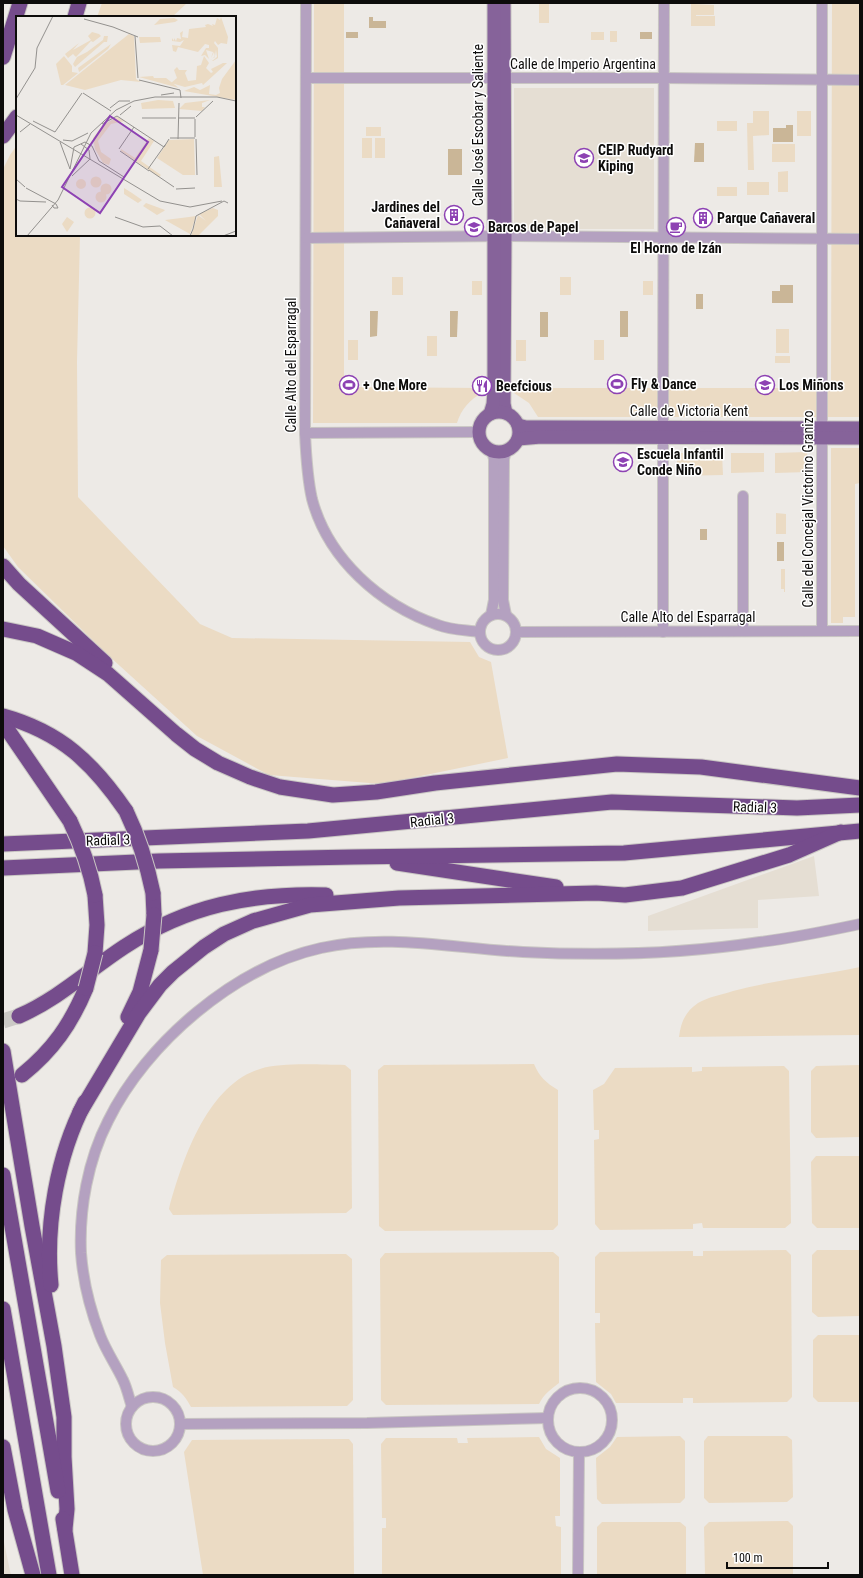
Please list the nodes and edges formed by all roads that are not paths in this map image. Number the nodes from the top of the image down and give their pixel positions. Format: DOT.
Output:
graph roads {
  1 [pos="20,3"];
  2 [pos="79,3"];
  3 [pos="306,3"];
  4 [pos="494,3"];
  5 [pos="504,3"];
  6 [pos="664,3"];
  7 [pos="822,3"];
  8 [pos="75,16"];
  9 [pos="3,57"];
  10 [pos="306,78"];
  11 [pos="499,78"];
  12 [pos="664,78"];
  13 [pos="821,80"];
  14 [pos="860,80"];
  15 [pos="16,118"];
  16 [pos="3,136"];
  17 [pos="500,236"];
  18 [pos="306,238"];
  19 [pos="664,238"];
  20 [pos="822,239"];
  21 [pos="860,239"];
  22 [pos="506,413"];
  23 [pos="490,414"];
  24 [pos="518,425"];
  25 [pos="860,428"];
  26 [pos="479,432"];
  27 [pos="663,432"];
  28 [pos="305,433"];
  29 [pos="822,433"];
  30 [pos="860,438"];
  31 [pos="518,439"];
  32 [pos="492,451"];
  33 [pos="506,451"];
  34 [pos="743,496"];
  35 [pos="3,566"];
  36 [pos="491,615"];
  37 [pos="506,615"];
  38 [pos="3,629"];
  39 [pos="860,630"];
  40 [pos="743,631"];
  41 [pos="822,631"];
  42 [pos="480,632"];
  43 [pos="516,632"];
  44 [pos="663,632"];
  45 [pos="4,723"];
  46 [pos="176,734"];
  47 [pos="860,788"];
  48 [pos="860,805"];
  49 [pos="860,831"];
  50 [pos="842,832"];
  51 [pos="3,844"];
  52 [pos="353,857"];
  53 [pos="3,868"];
  54 [pos="596,893"];
  55 [pos="399,898"];
  56 [pos="860,924"];
  57 [pos="18,1016"];
  58 [pos="3,1051"];
  59 [pos="22,1075"];
  60 [pos="80,1112"];
  61 [pos="3,1175"];
  62 [pos="3,1309"];
  63 [pos="54,1346"];
  64 [pos="125,1383"];
  65 [pos="143,1399"];
  66 [pos="132,1407"];
  67 [pos="548,1418"];
  68 [pos="180,1424"];
  69 [pos="3,1447"];
  70 [pos="579,1452"];
  71 [pos="65,1529"];
  72 [pos="33,1575"];
  73 [pos="49,1575"];
  74 [pos="72,1575"];
  75 [pos="578,1575"];
  1 -- 9 [label="highway"];
  2 -- 8 [label="highway"];
  3 -- 10 [label="street, Calle Alto del Esparragal"];
  4 -- 11 [label="main road, Calle José Escobar y Saliente"];
  5 -- 11 [label="main road, Calle José Escobar y Saliente"];
  6 -- 12 [label="street"];
  7 -- 13 [label="street, Calle del Concejal Victorino Granizo"];
  10 -- 11 [label="street, Calle de Imperio Argentina"];
  10 -- 18 [label="street, Calle Alto del Esparragal"];
  11 -- 12 [label="street, Calle de Imperio Argentina"];
  11 -- 17 [label="main road, Calle José Escobar y Saliente"];
  12 -- 13 [label="street, Calle de Imperio Argentina"];
  12 -- 19 [label="street"];
  13 -- 14 [label="street, Calle de Imperio Argentina"];
  13 -- 20 [label="street, Calle del Concejal Victorino Granizo"];
  15 -- 16 [label="highway"];
  17 -- 18 [label="street"];
  17 -- 19 [label="street"];
  17 -- 22 [label="main road, Calle José Escobar y Saliente"];
  17 -- 23 [label="main road, Calle José Escobar y Saliente"];
  18 -- 28 [label="street, Calle Alto del Esparragal"];
  19 -- 20 [label="street"];
  19 -- 27 [label="street"];
  20 -- 21 [label="street"];
  20 -- 29 [label="street, Calle del Concejal Victorino Granizo"];
  22 -- 23 [label="main road"];
  22 -- 24 [label="main road"];
  23 -- 26 [label="main road"];
  24 -- 27 [label="main road, Calle de Victoria Kent"];
  24 -- 31 [label="main road"];
  25 -- 29 [label="main road, Calle de Victoria Kent"];
  26 -- 28 [label="street"];
  26 -- 32 [label="main road"];
  27 -- 29 [label="main road, Calle de Victoria Kent"];
  27 -- 31 [label="main road, Calle de Victoria Kent"];
  27 -- 44 [label="street"];
  28 -- 42 [label="street, Calle Alto del Esparragal"];
  29 -- 30 [label="main road, Calle de Victoria Kent"];
  29 -- 41 [label="street, Calle del Concejal Victorino Granizo"];
  31 -- 33 [label="main road"];
  32 -- 33 [label="main road"];
  32 -- 36 [label="street"];
  33 -- 37 [label="street"];
  34 -- 40 [label="street"];
  35 -- 46 [label="highway"];
  36 -- 37 [label="street"];
  36 -- 42 [label="street"];
  37 -- 43 [label="street"];
  38 -- 46 [label="highway"];
  39 -- 41 [label="street, Calle Alto del Esparragal"];
  40 -- 41 [label="street, Calle Alto del Esparragal"];
  40 -- 44 [label="street, Calle Alto del Esparragal"];
  42 -- 43 [label="street"];
  43 -- 44 [label="street, Calle Alto del Esparragal"];
  45 -- 59 [label="highway, bridge"];
  45 -- 60 [label="highway, bridge"];
  46 -- 47 [label="highway"];
  48 -- 51 [label="highway, Radial 3"];
  49 -- 50 [label="highway, Radial 3"];
  50 -- 52 [label="highway, Radial 3"];
  50 -- 54 [label="highway"];
  52 -- 53 [label="highway, Radial 3"];
  52 -- 54 [label="highway"];
  54 -- 55 [label="highway"];
  55 -- 57 [label="highway"];
  55 -- 60 [label="highway"];
  56 -- 64 [label="street"];
  58 -- 63 [label="highway"];
  60 -- 63 [label="highway"];
  61 -- 71 [label="highway"];
  62 -- 73 [label="highway"];
  63 -- 71 [label="highway"];
  64 -- 65 [label="street"];
  64 -- 66 [label="street"];
  65 -- 66 [label="street"];
  65 -- 68 [label="street"];
  66 -- 68 [label="street"];
  67 -- 68 [label="street"];
  67 -- 70 [label="street"];
  67 -- 70 [label="street"];
  69 -- 72 [label="highway"];
  70 -- 75 [label="street"];
  71 -- 74 [label="highway"];
}
